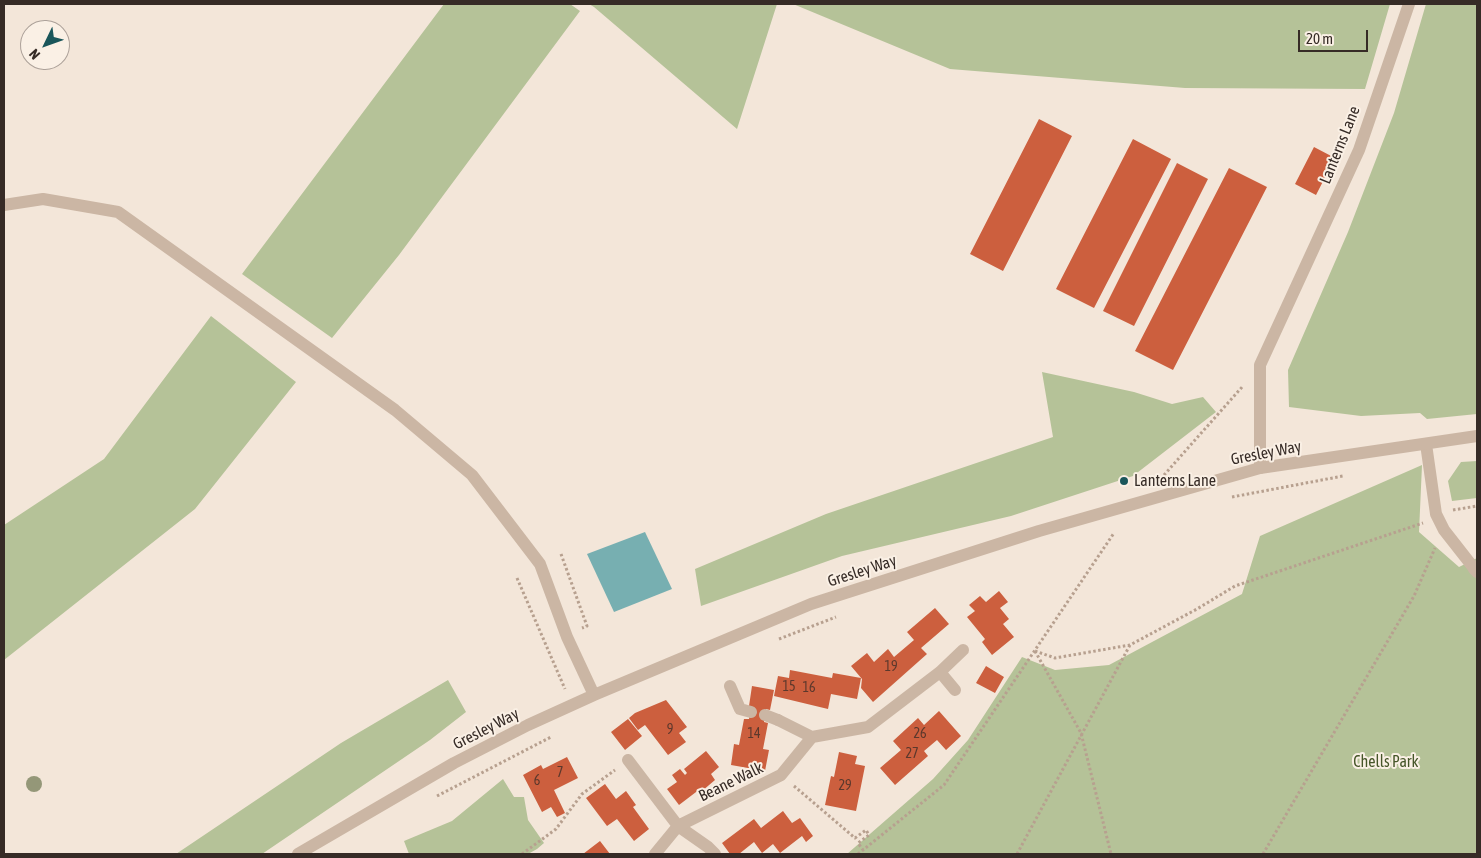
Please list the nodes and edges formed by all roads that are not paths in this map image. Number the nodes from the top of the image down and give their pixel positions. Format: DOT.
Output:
graph roads {
  1 [pos="1409,4"];
  2 [pos="4,205"];
  3 [pos="1477,436"];
  4 [pos="1426,444"];
  5 [pos="1260,468"];
  6 [pos="1476,569"];
  7 [pos="963,650"];
  8 [pos="940,672"];
  9 [pos="730,686"];
  10 [pos="955,690"];
  11 [pos="594,695"];
  12 [pos="751,712"];
  13 [pos="765,715"];
  14 [pos="812,737"];
  15 [pos="628,760"];
  16 [pos="678,826"];
  17 [pos="298,854"];
  18 [pos="655,854"];
  19 [pos="715,854"];
  1 -- 5 [label="street, Lanterns Lane"];
  2 -- 11 [label="street"];
  3 -- 4 [label="street, Gresley Way"];
  4 -- 5 [label="street, Gresley Way"];
  4 -- 6 [label="street"];
  5 -- 11 [label="street, Gresley Way"];
  7 -- 8 [label="street"];
  8 -- 10 [label="street"];
  8 -- 14 [label="street"];
  9 -- 12 [label="street"];
  11 -- 17 [label="street, Gresley Way"];
  13 -- 14 [label="street"];
  14 -- 16 [label="street, Beane Walk"];
  15 -- 16 [label="street"];
  16 -- 18 [label="street, Beane Walk"];
  16 -- 19 [label="street"];
}
